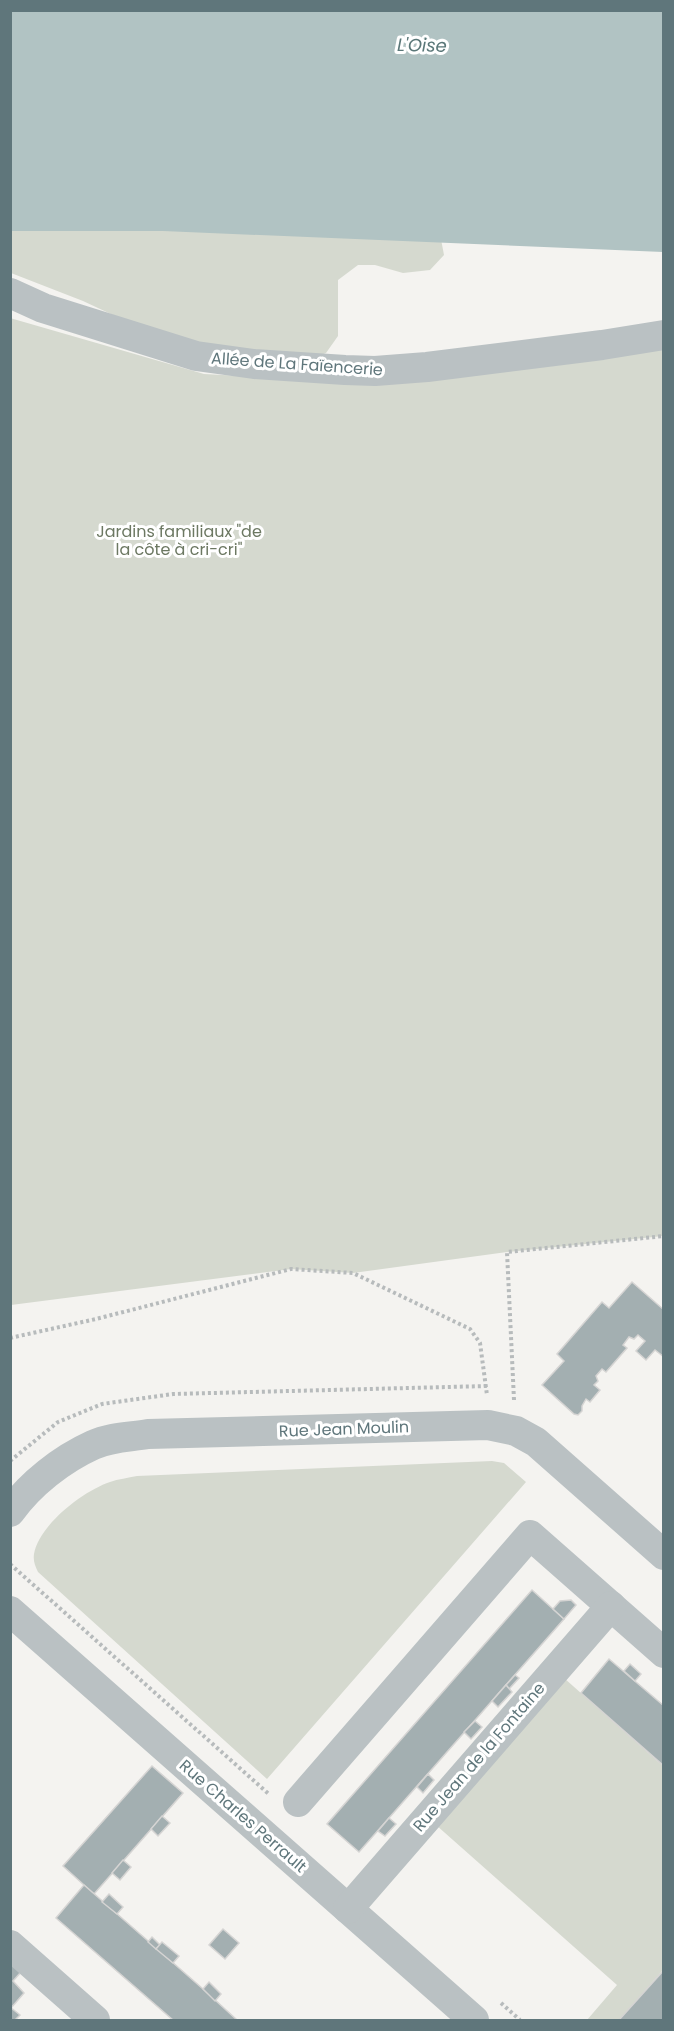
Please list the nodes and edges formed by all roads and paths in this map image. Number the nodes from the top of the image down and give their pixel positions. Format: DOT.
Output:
graph roads {
  1 [pos="10,293"];
  2 [pos="663,335"];
  3 [pos="663,1236"];
  4 [pos="10,1338"];
  5 [pos="502,1428"];
  6 [pos="10,1512"];
  7 [pos="661,1553"];
  8 [pos="10,1564"];
  9 [pos="610,1606"];
  10 [pos="10,1611"];
  11 [pos="663,1653"];
  12 [pos="285,1799"];
  13 [pos="348,1909"];
  14 [pos="10,1944"];
  15 [pos="494,1996"];
  16 [pos="96,2020"];
  17 [pos="474,2020"];
  18 [pos="520,2020"];
  1 -- 2 [label="street, Allée de La Faïencerie"];
  3 -- 5 [label="path"];
  4 -- 5 [label="path"];
  5 -- 6 [label="street, Rue Jean Moulin"];
  5 -- 7 [label="street"];
  8 -- 12 [label="path"];
  9 -- 11 [label="street"];
  9 -- 12 [label="street"];
  9 -- 13 [label="street, Rue Jean de la Fontaine"];
  10 -- 13 [label="street, Rue Charles Perrault"];
  13 -- 17 [label="street, Rue Charles Perrault"];
  14 -- 16 [label="street"];
  15 -- 18 [label="path"];
}
